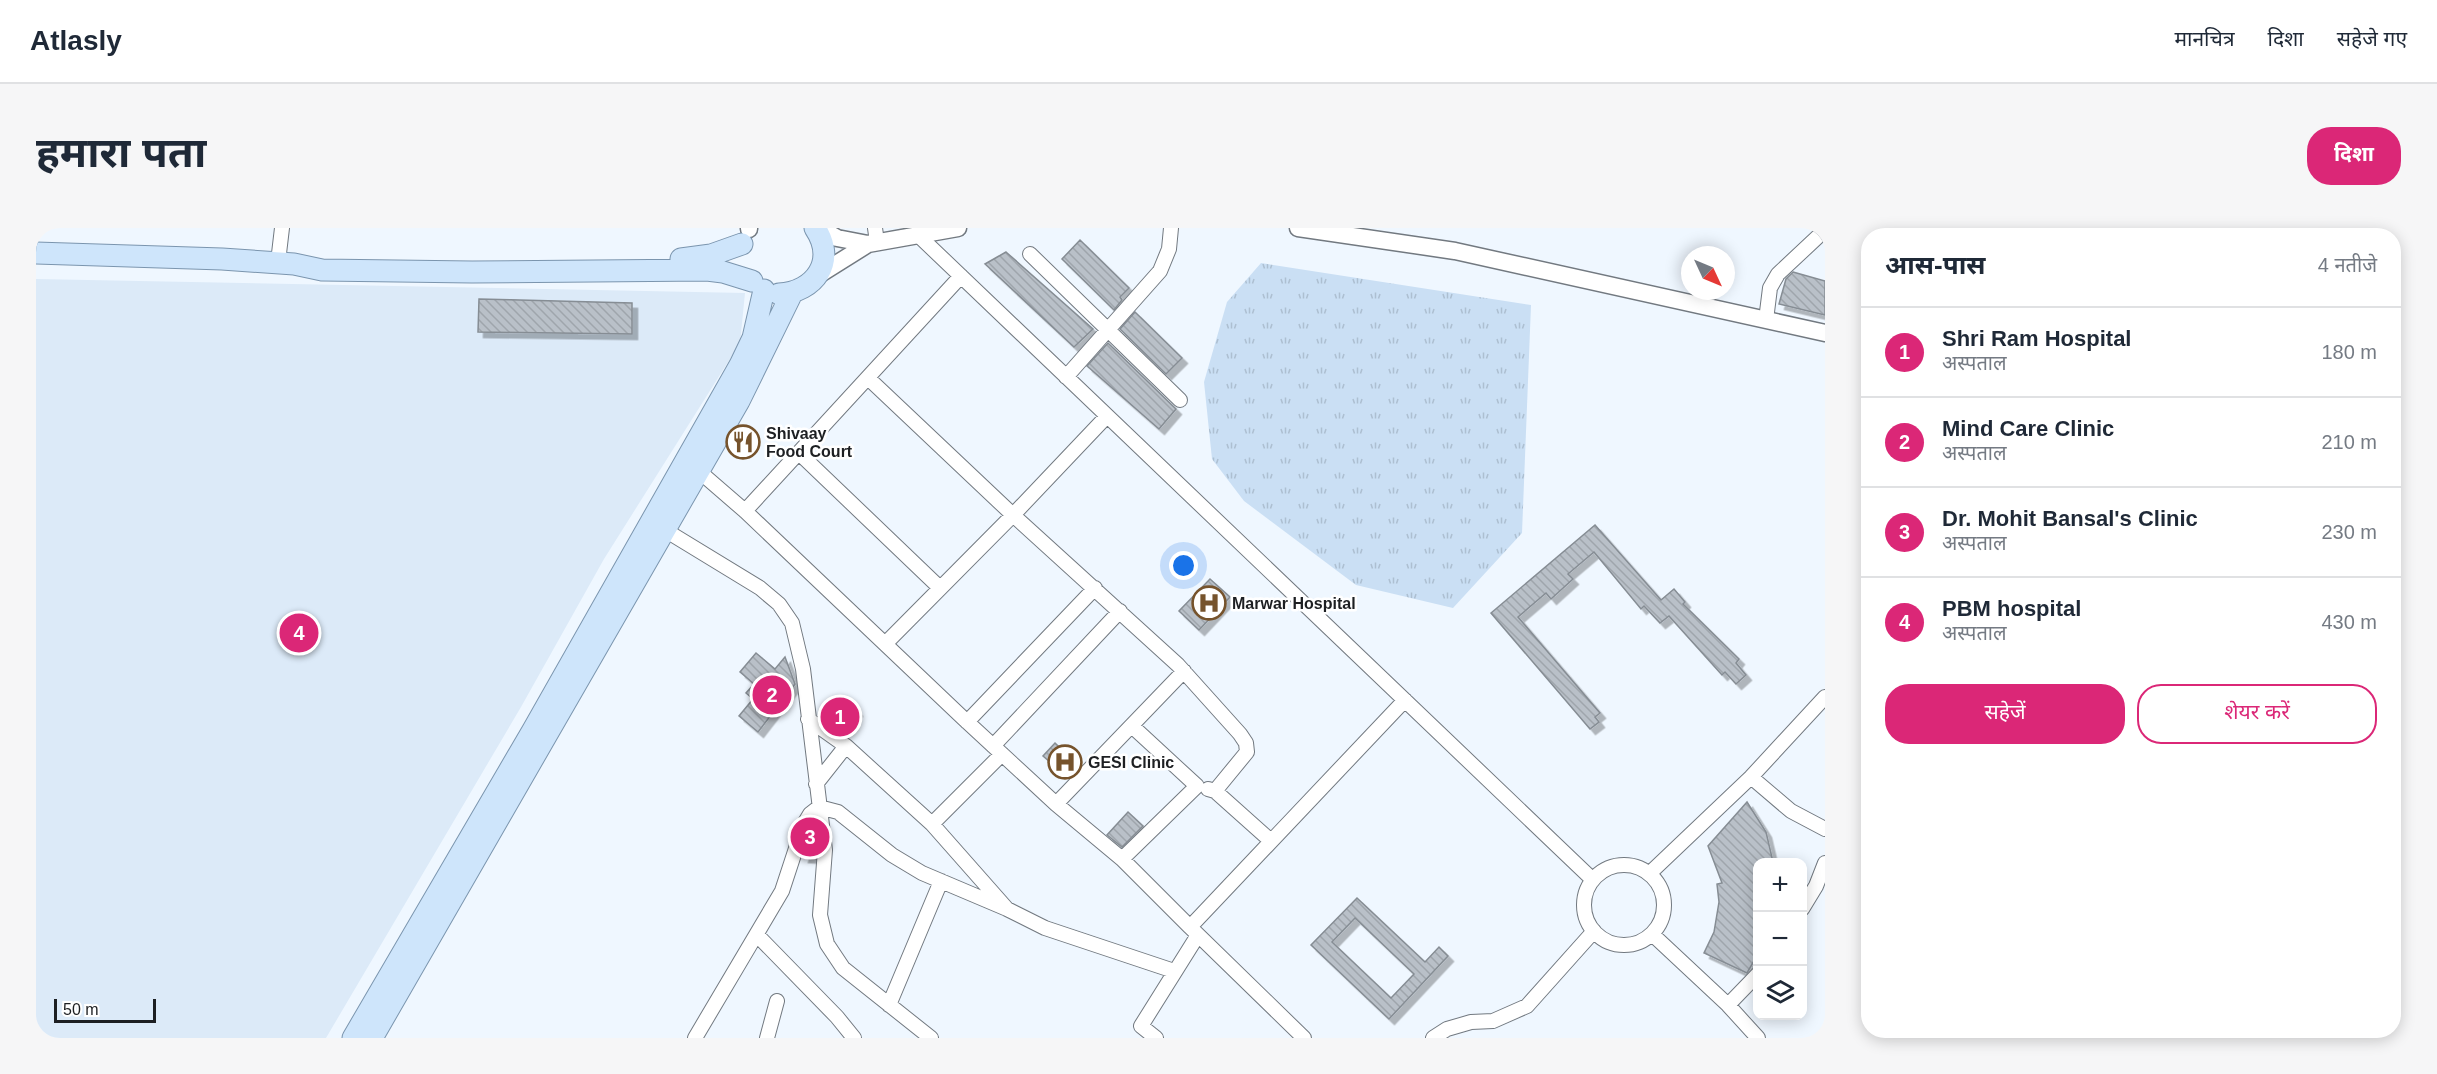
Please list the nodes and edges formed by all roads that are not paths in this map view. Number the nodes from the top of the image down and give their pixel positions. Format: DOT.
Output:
graph roads {
  1 [pos="282,228"];
  2 [pos="818,228"];
  3 [pos="958,228"];
  4 [pos="1172,228"];
  5 [pos="1298,228"];
  6 [pos="1825,230"];
  7 [pos="748,232"];
  8 [pos="919,236"];
  9 [pos="874,238"];
  10 [pos="36,254"];
  11 [pos="1030,254"];
  12 [pos="286,263"];
  13 [pos="817,276"];
  14 [pos="961,276"];
  15 [pos="758,285"];
  16 [pos="792,293"];
  17 [pos="1766,320"];
  18 [pos="1108,331"];
  19 [pos="1825,333"];
  20 [pos="1066,377"];
  21 [pos="868,378"];
  22 [pos="1180,400"];
  23 [pos="1107,416"];
  24 [pos="799,453"];
  25 [pos="693,466"];
  26 [pos="745,511"];
  27 [pos="1013,515"];
  28 [pos="658,526"];
  29 [pos="940,588"];
  30 [pos="1095,588"];
  31 [pos="1120,611"];
  32 [pos="886,643"];
  33 [pos="1184,671"];
  34 [pos="1825,697"];
  35 [pos="1405,700"];
  36 [pos="1814,708"];
  37 [pos="1825,718"];
  38 [pos="808,719"];
  39 [pos="967,722"];
  40 [pos="1133,727"];
  41 [pos="846,746"];
  42 [pos="997,750"];
  43 [pos="1751,777"];
  44 [pos="816,784"];
  45 [pos="1197,786"];
  46 [pos="1215,791"];
  47 [pos="1056,804"];
  48 [pos="819,807"];
  49 [pos="932,824"];
  50 [pos="1825,829"];
  51 [pos="1271,841"];
  52 [pos="1122,859"];
  53 [pos="1825,863"];
  54 [pos="1650,873"];
  55 [pos="1593,880"];
  56 [pos="941,881"];
  57 [pos="449,890"];
  58 [pos="1807,902"];
  59 [pos="1007,909"];
  60 [pos="1194,931"];
  61 [pos="1594,931"];
  62 [pos="1652,934"];
  63 [pos="757,935"];
  64 [pos="1174,970"];
  65 [pos="1753,979"];
  66 [pos="777,1001"];
  67 [pos="889,1005"];
  68 [pos="1728,1005"];
  69 [pos="1141,1026"];
  70 [pos="1751,1035"];
  71 [pos="353,1038"];
  72 [pos="372,1038"];
  73 [pos="695,1038"];
  74 [pos="767,1038"];
  75 [pos="854,1038"];
  76 [pos="931,1038"];
  77 [pos="1133,1038"];
  78 [pos="1156,1038"];
  79 [pos="1304,1038"];
  80 [pos="1433,1038"];
  1 -- 12 [label="street"];
  2 -- 9 [label="street"];
  2 -- 13 [label="main road"];
  3 -- 8 [label="street"];
  4 -- 18 [label="street"];
  5 -- 17 [label="street"];
  6 -- 17 [label="street"];
  7 -- 12 [label="main road"];
  7 -- 15 [label="main road"];
  8 -- 9 [label="street"];
  8 -- 14 [label="street"];
  9 -- 13 [label="street"];
  10 -- 12 [label="main road"];
  11 -- 18 [label="street"];
  12 -- 15 [label="main road"];
  13 -- 16 [label="main road"];
  14 -- 20 [label="street"];
  14 -- 21 [label="street"];
  15 -- 16 [label="main road"];
  15 -- 25 [label="main road"];
  16 -- 25 [label="main road"];
  17 -- 19 [label="street"];
  18 -- 20 [label="street"];
  18 -- 22 [label="street"];
  20 -- 23 [label="street"];
  21 -- 24 [label="street"];
  21 -- 27 [label="street"];
  23 -- 27 [label="street"];
  23 -- 35 [label="street"];
  24 -- 26 [label="street"];
  24 -- 29 [label="street"];
  25 -- 26 [label="street"];
  25 -- 28 [label="main road"];
  26 -- 32 [label="street"];
  27 -- 29 [label="street"];
  27 -- 30 [label="street"];
  28 -- 38 [label="street"];
  28 -- 57 [label="main road"];
  29 -- 32 [label="street"];
  30 -- 31 [label="street"];
  30 -- 39 [label="street"];
  31 -- 33 [label="street"];
  31 -- 42 [label="street"];
  32 -- 39 [label="street"];
  33 -- 40 [label="street"];
  33 -- 46 [label="street"];
  34 -- 36 [label="street"];
  35 -- 51 [label="street"];
  35 -- 55 [label="street"];
  36 -- 37 [label="street"];
  36 -- 43 [label="street"];
  38 -- 41 [label="street"];
  38 -- 44 [label="street"];
  39 -- 42 [label="street"];
  40 -- 45 [label="street"];
  40 -- 47 [label="street"];
  41 -- 44 [label="street"];
  41 -- 49 [label="street"];
  42 -- 47 [label="street"];
  42 -- 49 [label="street"];
  43 -- 50 [label="street"];
  43 -- 54 [label="street"];
  44 -- 48 [label="street"];
  45 -- 46 [label="street"];
  45 -- 52 [label="street"];
  46 -- 51 [label="street"];
  47 -- 52 [label="street"];
  48 -- 56 [label="street"];
  48 -- 63 [label="street"];
  48 -- 67 [label="street"];
  49 -- 59 [label="street"];
  51 -- 60 [label="street"];
  52 -- 60 [label="street"];
  53 -- 58 [label="street"];
  54 -- 55 [label="street"];
  54 -- 62 [label="street"];
  55 -- 61 [label="street"];
  56 -- 59 [label="street"];
  56 -- 67 [label="street"];
  57 -- 71 [label="main road"];
  57 -- 72 [label="main road"];
  59 -- 64 [label="street"];
  60 -- 64 [label="street"];
  60 -- 79 [label="street"];
  61 -- 62 [label="street"];
  61 -- 80 [label="street"];
  62 -- 68 [label="street"];
  63 -- 73 [label="street"];
  63 -- 75 [label="street"];
  64 -- 69 [label="street"];
  65 -- 68 [label="street"];
  66 -- 74 [label="street"];
  67 -- 76 [label="street"];
  68 -- 70 [label="street"];
  69 -- 77 [label="street"];
  69 -- 78 [label="street"];
}
